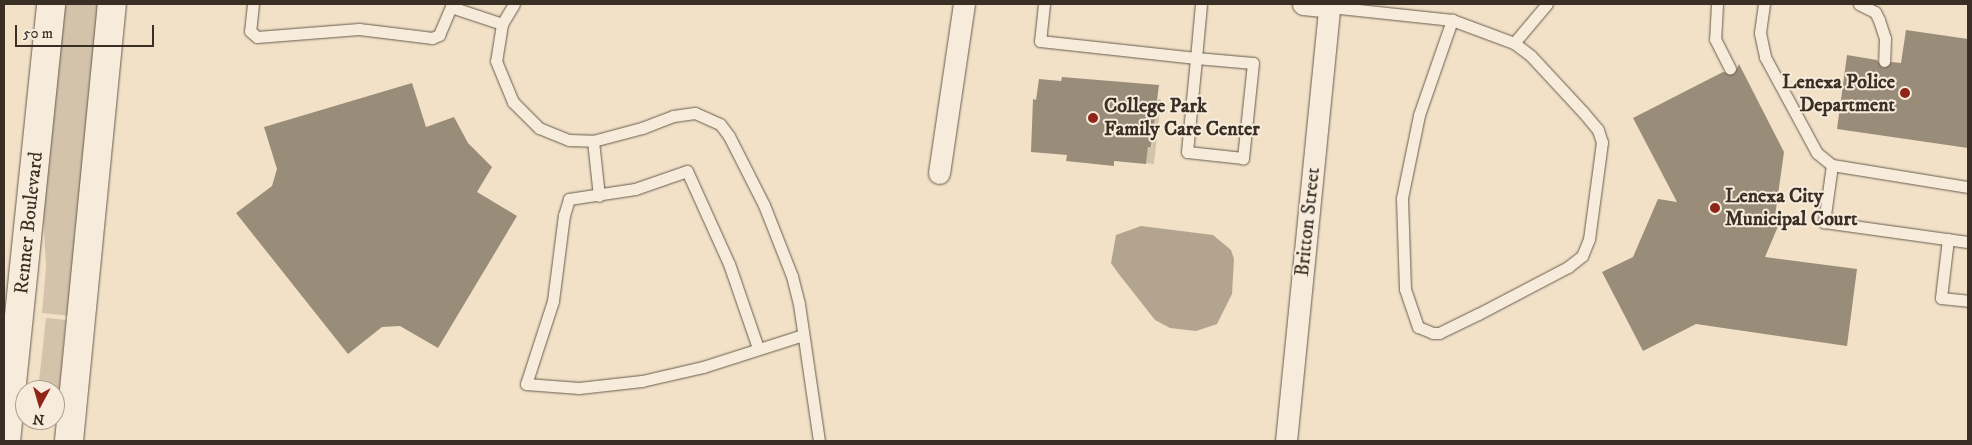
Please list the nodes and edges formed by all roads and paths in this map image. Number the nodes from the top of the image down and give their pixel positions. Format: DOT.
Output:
graph roads {
  1 [pos="51,4"];
  2 [pos="112,4"];
  3 [pos="253,4"];
  4 [pos="514,4"];
  5 [pos="964,4"];
  6 [pos="1044,4"];
  7 [pos="1202,4"];
  8 [pos="1303,4"];
  9 [pos="1547,4"];
  10 [pos="1717,4"];
  11 [pos="1764,4"];
  12 [pos="1859,4"];
  13 [pos="1330,5"];
  14 [pos="452,6"];
  15 [pos="1452,20"];
  16 [pos="502,24"];
  17 [pos="1514,43"];
  18 [pos="1196,58"];
  19 [pos="1884,60"];
  20 [pos="1730,68"];
  21 [pos="593,141"];
  22 [pos="1832,164"];
  23 [pos="939,173"];
  24 [pos="1968,187"];
  25 [pos="599,196"];
  26 [pos="1948,239"];
  27 [pos="1968,242"];
  28 [pos="1968,301"];
  29 [pos="803,335"];
  30 [pos="758,348"];
  31 [pos="6,441"];
  32 [pos="69,441"];
  33 [pos="820,441"];
  34 [pos="1286,441"];
  1 -- 31 [label="main road, Renner Boulevard"];
  2 -- 32 [label="main road"];
  3 -- 14 [label="lane"];
  4 -- 16 [label="lane"];
  5 -- 23 [label="street"];
  6 -- 18 [label="lane"];
  7 -- 18 [label="lane"];
  8 -- 13 [label="street"];
  9 -- 17 [label="lane"];
  10 -- 20 [label="lane"];
  11 -- 22 [label="lane"];
  12 -- 19 [label="lane"];
  13 -- 15 [label="lane"];
  13 -- 34 [label="street, Britton Street"];
  14 -- 16 [label="lane"];
  15 -- 17 [label="lane"];
  15 -- 17 [label="lane"];
  16 -- 21 [label="lane"];
  18 -- 18 [label="lane"];
  21 -- 25 [label="lane"];
  21 -- 29 [label="lane"];
  22 -- 24 [label="lane"];
  22 -- 26 [label="lane"];
  25 -- 30 [label="lane"];
  25 -- 30 [label="lane"];
  26 -- 27 [label="lane"];
  26 -- 28 [label="lane"];
  29 -- 30 [label="lane"];
  29 -- 33 [label="lane"];
}
